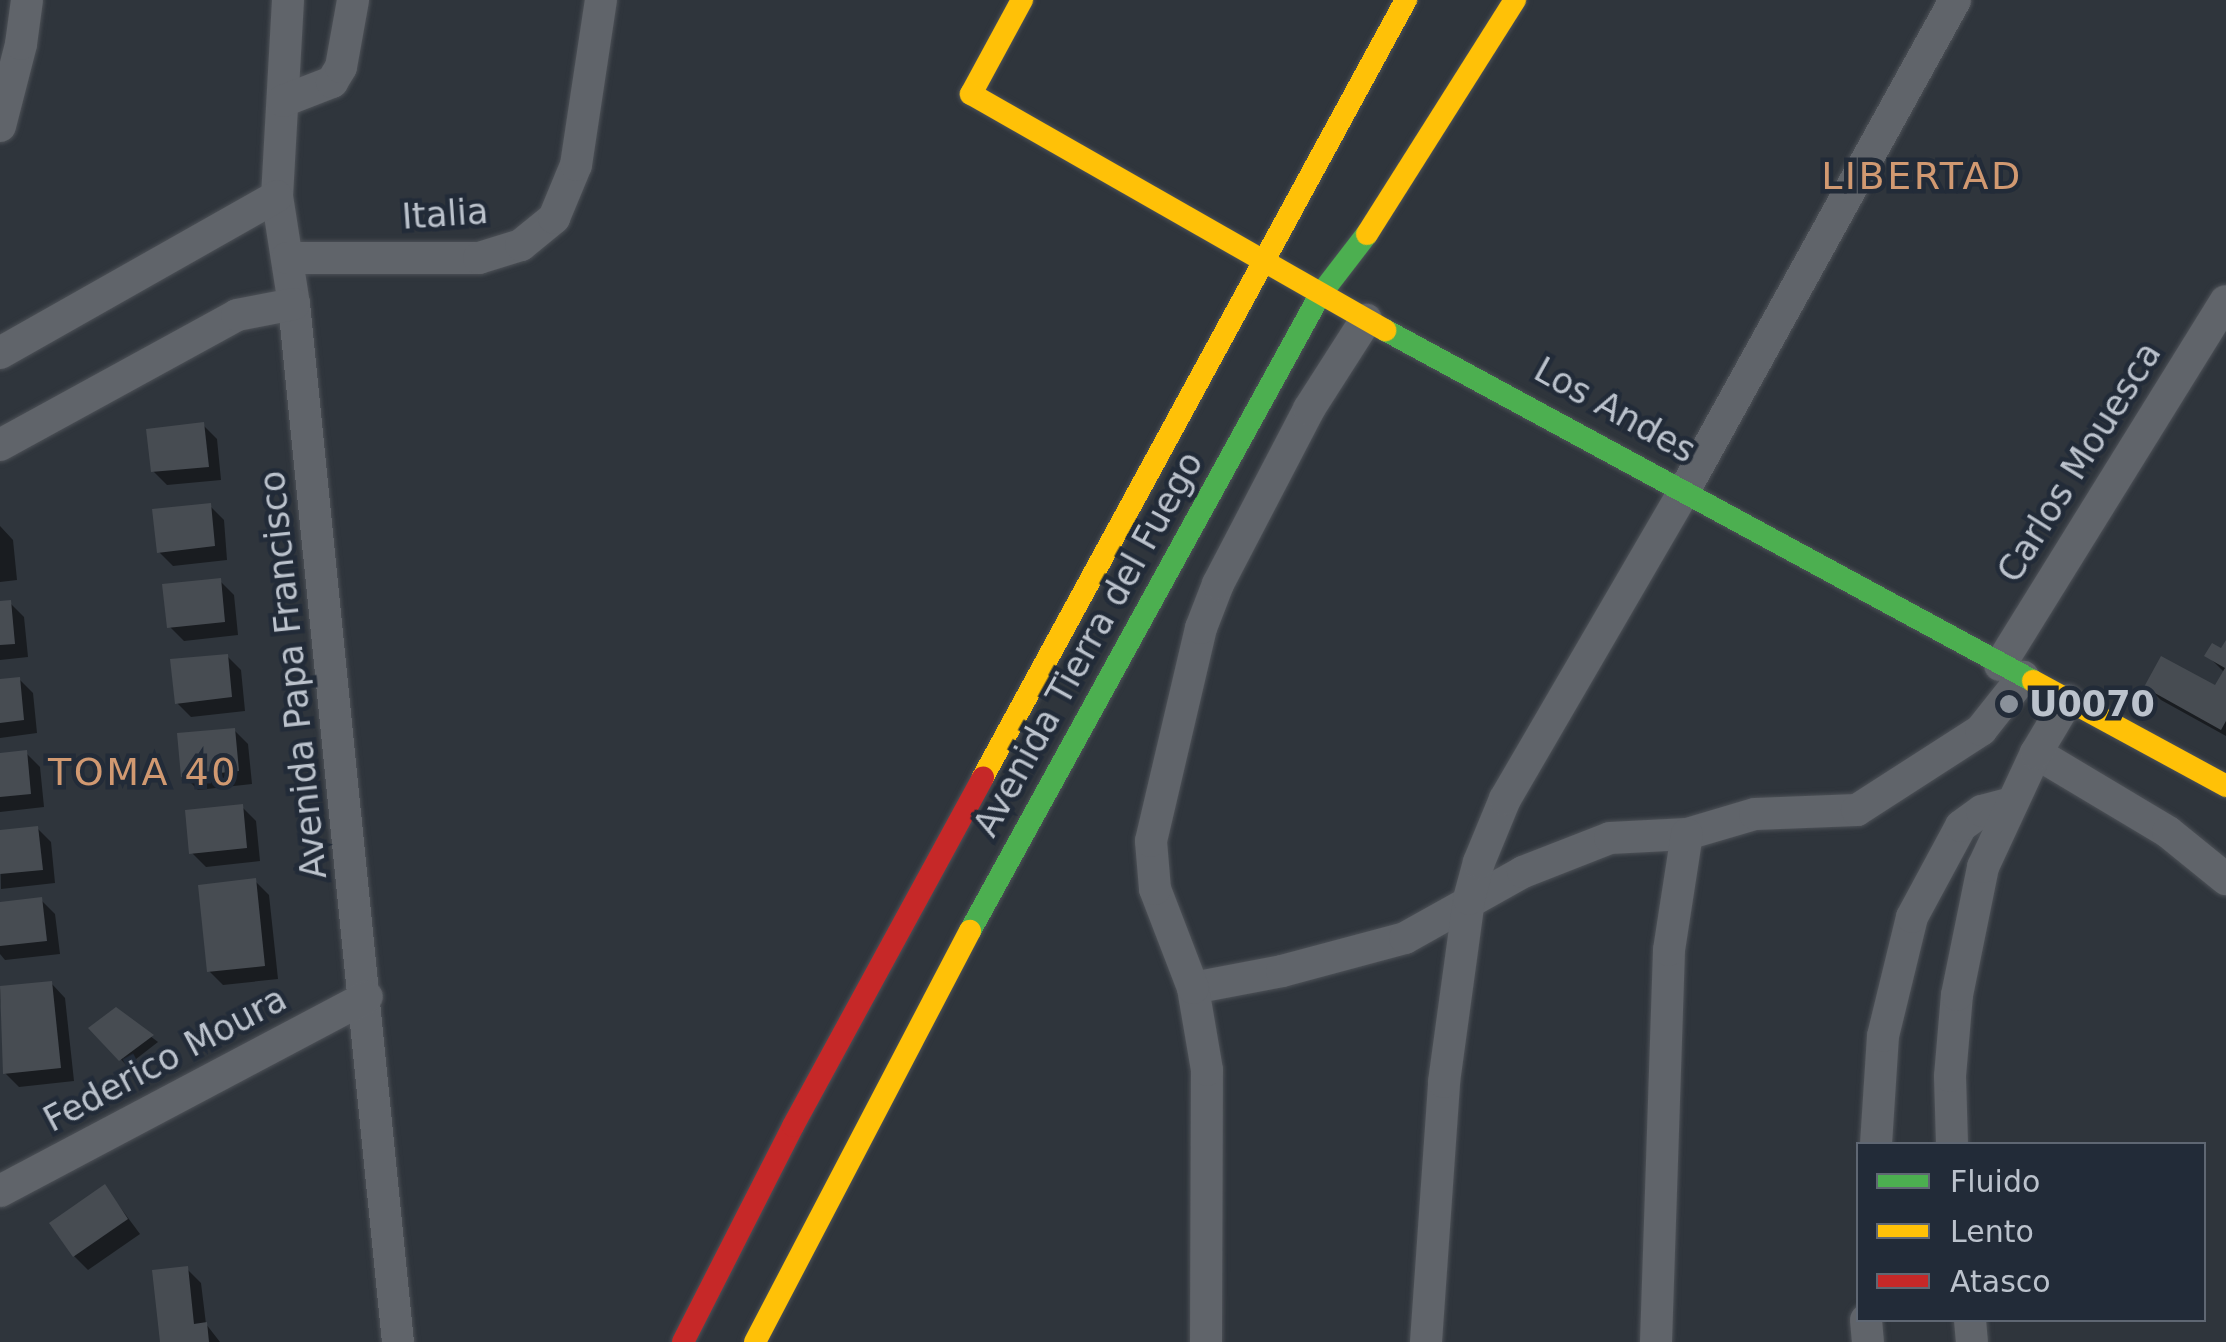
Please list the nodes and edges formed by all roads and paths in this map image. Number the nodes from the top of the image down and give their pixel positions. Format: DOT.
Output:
graph roads {
  1 [pos="27,0"];
  2 [pos="288,0"];
  3 [pos="353,0"];
  4 [pos="601,0"];
  5 [pos="1022,0"];
  6 [pos="1406,0"];
  7 [pos="1515,0"];
  8 [pos="1955,0"];
  9 [pos="282,101"];
  10 [pos="0,126"];
  11 [pos="277,196"];
  12 [pos="287,258"];
  13 [pos="1262,263"];
  14 [pos="1320,295"];
  15 [pos="2226,301"];
  16 [pos="294,304"];
  17 [pos="1366,320"];
  18 [pos="0,352"];
  19 [pos="0,445"];
  20 [pos="1683,493"];
  21 [pos="2012,671"];
  22 [pos="2067,701"];
  23 [pos="2036,753"];
  24 [pos="2226,786"];
  25 [pos="2011,802"];
  26 [pos="1687,834"];
  27 [pos="2226,879"];
  28 [pos="1469,898"];
  29 [pos="1193,988"];
  30 [pos="366,997"];
  31 [pos="1876,1142"];
  32 [pos="1952,1142"];
  33 [pos="0,1192"];
  34 [pos="398,1342"];
  35 [pos="684,1342"];
  36 [pos="755,1342"];
  37 [pos="1206,1342"];
  38 [pos="1426,1342"];
  39 [pos="1656,1342"];
  1 -- 10 [label="street"];
  2 -- 9 [label="street, Avenida Papa Francisco"];
  3 -- 9 [label="street"];
  4 -- 12 [label="street, Italia"];
  5 -- 13 [label="street, Los Andes"];
  6 -- 13 [label="street, Avenida Tierra del Fuego"];
  7 -- 14 [label="street, Avenida Tierra del Fuego"];
  8 -- 20 [label="street"];
  9 -- 11 [label="street, Avenida Papa Francisco"];
  11 -- 12 [label="street, Avenida Papa Francisco"];
  11 -- 18 [label="street"];
  12 -- 16 [label="street, Avenida Papa Francisco"];
  13 -- 14 [label="street, Los Andes"];
  13 -- 35 [label="street, Avenida Tierra del Fuego"];
  14 -- 17 [label="street, Los Andes"];
  14 -- 36 [label="street, Avenida Tierra del Fuego"];
  15 -- 21 [label="street, Carlos Mouesca"];
  16 -- 19 [label="street"];
  16 -- 30 [label="street, Avenida Papa Francisco"];
  17 -- 20 [label="street, Los Andes"];
  17 -- 29 [label="street"];
  20 -- 21 [label="street, Los Andes"];
  20 -- 28 [label="street"];
  21 -- 22 [label="street, Los Andes"];
  21 -- 26 [label="street, Carlos Mouesca"];
  22 -- 23 [label="street"];
  22 -- 24 [label="street, Los Andes"];
  23 -- 25 [label="street"];
  23 -- 27 [label="street"];
  25 -- 31 [label="street"];
  25 -- 32 [label="street"];
  26 -- 28 [label="street, Carlos Mouesca"];
  26 -- 39 [label="street"];
  28 -- 29 [label="street, Carlos Mouesca"];
  28 -- 38 [label="street"];
  29 -- 37 [label="street"];
  30 -- 33 [label="street, Federico Moura"];
  30 -- 34 [label="street, Avenida Papa Francisco"];
}
